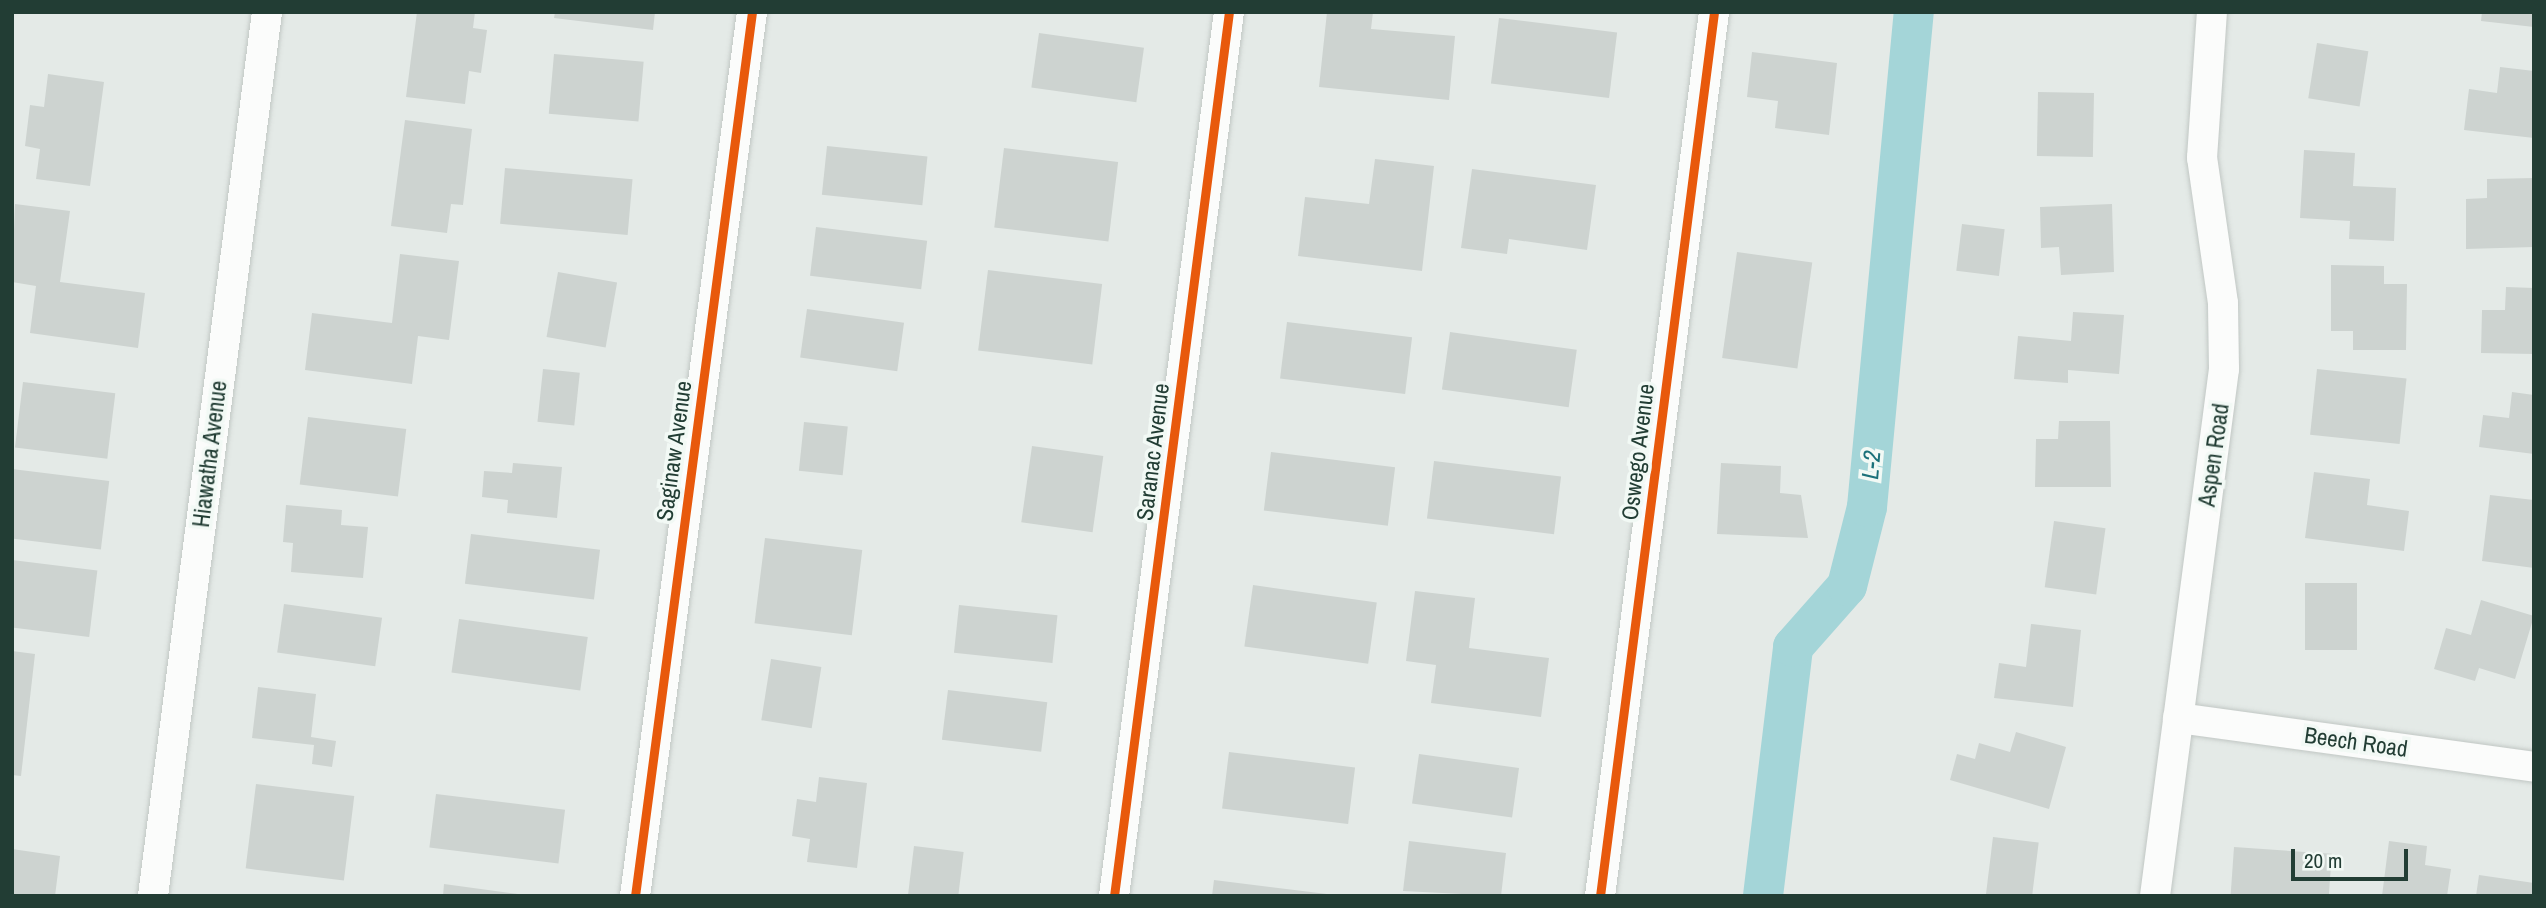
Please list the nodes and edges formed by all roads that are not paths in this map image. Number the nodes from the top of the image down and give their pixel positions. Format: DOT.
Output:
graph roads {
  1 [pos="267,12"];
  2 [pos="752,12"];
  3 [pos="1229,12"];
  4 [pos="1714,12"];
  5 [pos="2212,12"];
  6 [pos="2178,718"];
  7 [pos="2534,767"];
  8 [pos="153,896"];
  9 [pos="635,896"];
  10 [pos="1114,896"];
  11 [pos="1600,896"];
  12 [pos="2155,896"];
  1 -- 8 [label="street, Hiawatha Avenue"];
  2 -- 9 [label="street, Saginaw Avenue"];
  3 -- 10 [label="street, Saranac Avenue"];
  4 -- 11 [label="street, Oswego Avenue"];
  5 -- 6 [label="street, Aspen Road"];
  6 -- 7 [label="street, Beech Road"];
  6 -- 12 [label="street, Aspen Road"];
}
